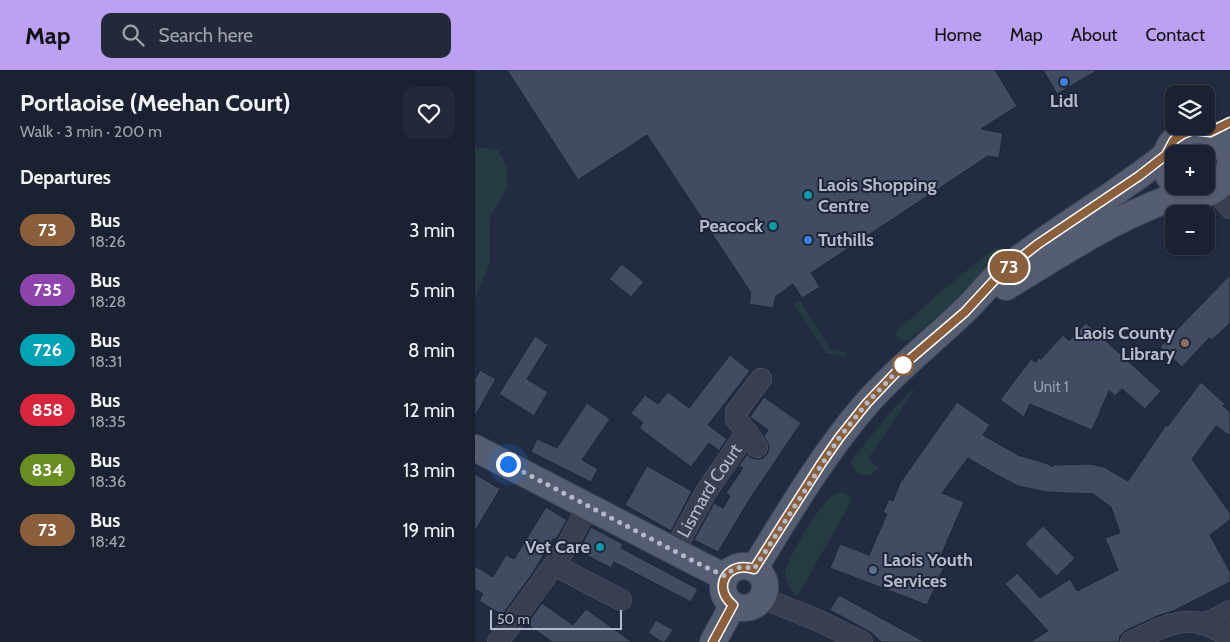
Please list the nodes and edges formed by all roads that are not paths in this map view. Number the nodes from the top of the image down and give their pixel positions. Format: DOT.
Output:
graph roads {
  1 [pos="1220,127"];
  2 [pos="1171,145"];
  3 [pos="1165,156"];
  4 [pos="1230,157"];
  5 [pos="1230,166"];
  6 [pos="1167,195"];
  7 [pos="1208,195"];
  8 [pos="1223,199"];
  9 [pos="965,312"];
  10 [pos="761,379"];
  11 [pos="475,448"];
  12 [pos="588,506"];
  13 [pos="674,551"];
  14 [pos="554,565"];
  15 [pos="754,569"];
  16 [pos="725,576"];
  17 [pos="762,598"];
  18 [pos="621,600"];
  19 [pos="733,605"];
  20 [pos="1230,611"];
  21 [pos="1201,624"];
  22 [pos="1230,638"];
  23 [pos="500,639"];
  24 [pos="713,642"];
  25 [pos="862,642"];
  26 [pos="1131,642"];
  1 -- 2 [label="main road"];
  1 -- 4 [label="main road"];
  3 -- 9 [label="main road"];
  5 -- 8 [label="main road"];
  6 -- 9 [label="main road"];
  7 -- 8 [label="main road"];
  9 -- 15 [label="main road"];
  10 -- 13 [label="street, Lismard Court"];
  11 -- 12 [label="main road"];
  12 -- 13 [label="main road"];
  12 -- 14 [label="street"];
  13 -- 16 [label="main road"];
  14 -- 18 [label="street"];
  14 -- 23 [label="street"];
  15 -- 16 [label="main road"];
  15 -- 17 [label="main road"];
  16 -- 19 [label="main road"];
  17 -- 19 [label="main road"];
  17 -- 25 [label="street"];
  19 -- 24 [label="main road"];
  20 -- 21 [label="street"];
  21 -- 22 [label="street"];
  21 -- 26 [label="street"];
}
